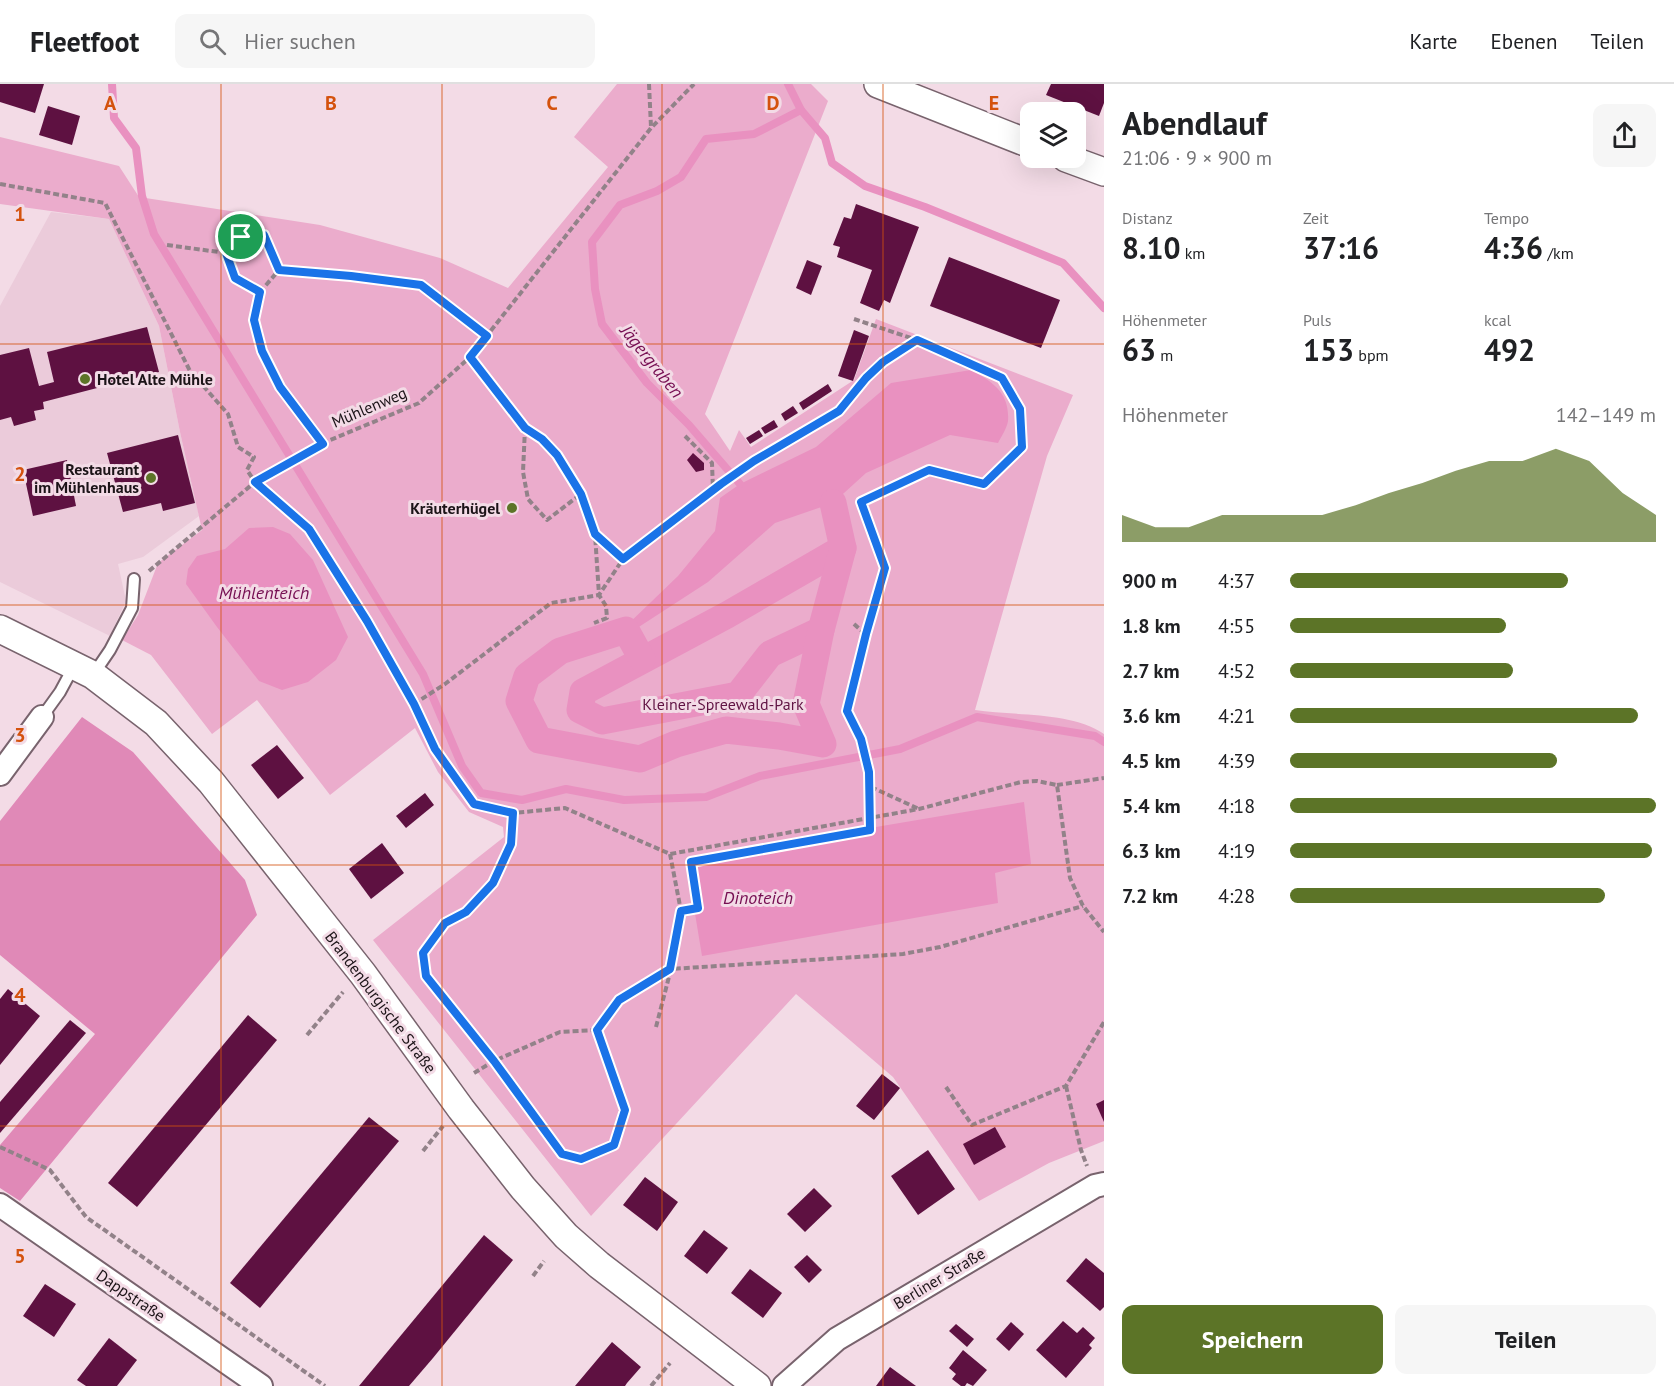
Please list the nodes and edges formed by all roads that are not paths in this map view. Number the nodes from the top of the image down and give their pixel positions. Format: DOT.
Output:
graph roads {
  1 [pos="878,84"];
  2 [pos="1020,140"];
  3 [pos="1086,165"];
  4 [pos="1104,172"];
  5 [pos="134,579"];
  6 [pos="0,629"];
  7 [pos="84,670"];
  8 [pos="42,717"];
  9 [pos="0,774"];
  10 [pos="1100,1185"];
  11 [pos="0,1205"];
  12 [pos="261,1386"];
  13 [pos="757,1386"];
  14 [pos="784,1386"];
  1 -- 2 [label="street"];
  3 -- 4 [label="street"];
  5 -- 7 [label="lane"];
  6 -- 7 [label="street, Brandenburgische Straße"];
  7 -- 8 [label="lane"];
  7 -- 13 [label="street, Brandenburgische Straße"];
  8 -- 9 [label="street"];
  10 -- 14 [label="street, Berliner Straße"];
  11 -- 12 [label="street, Dappstraße"];
}
